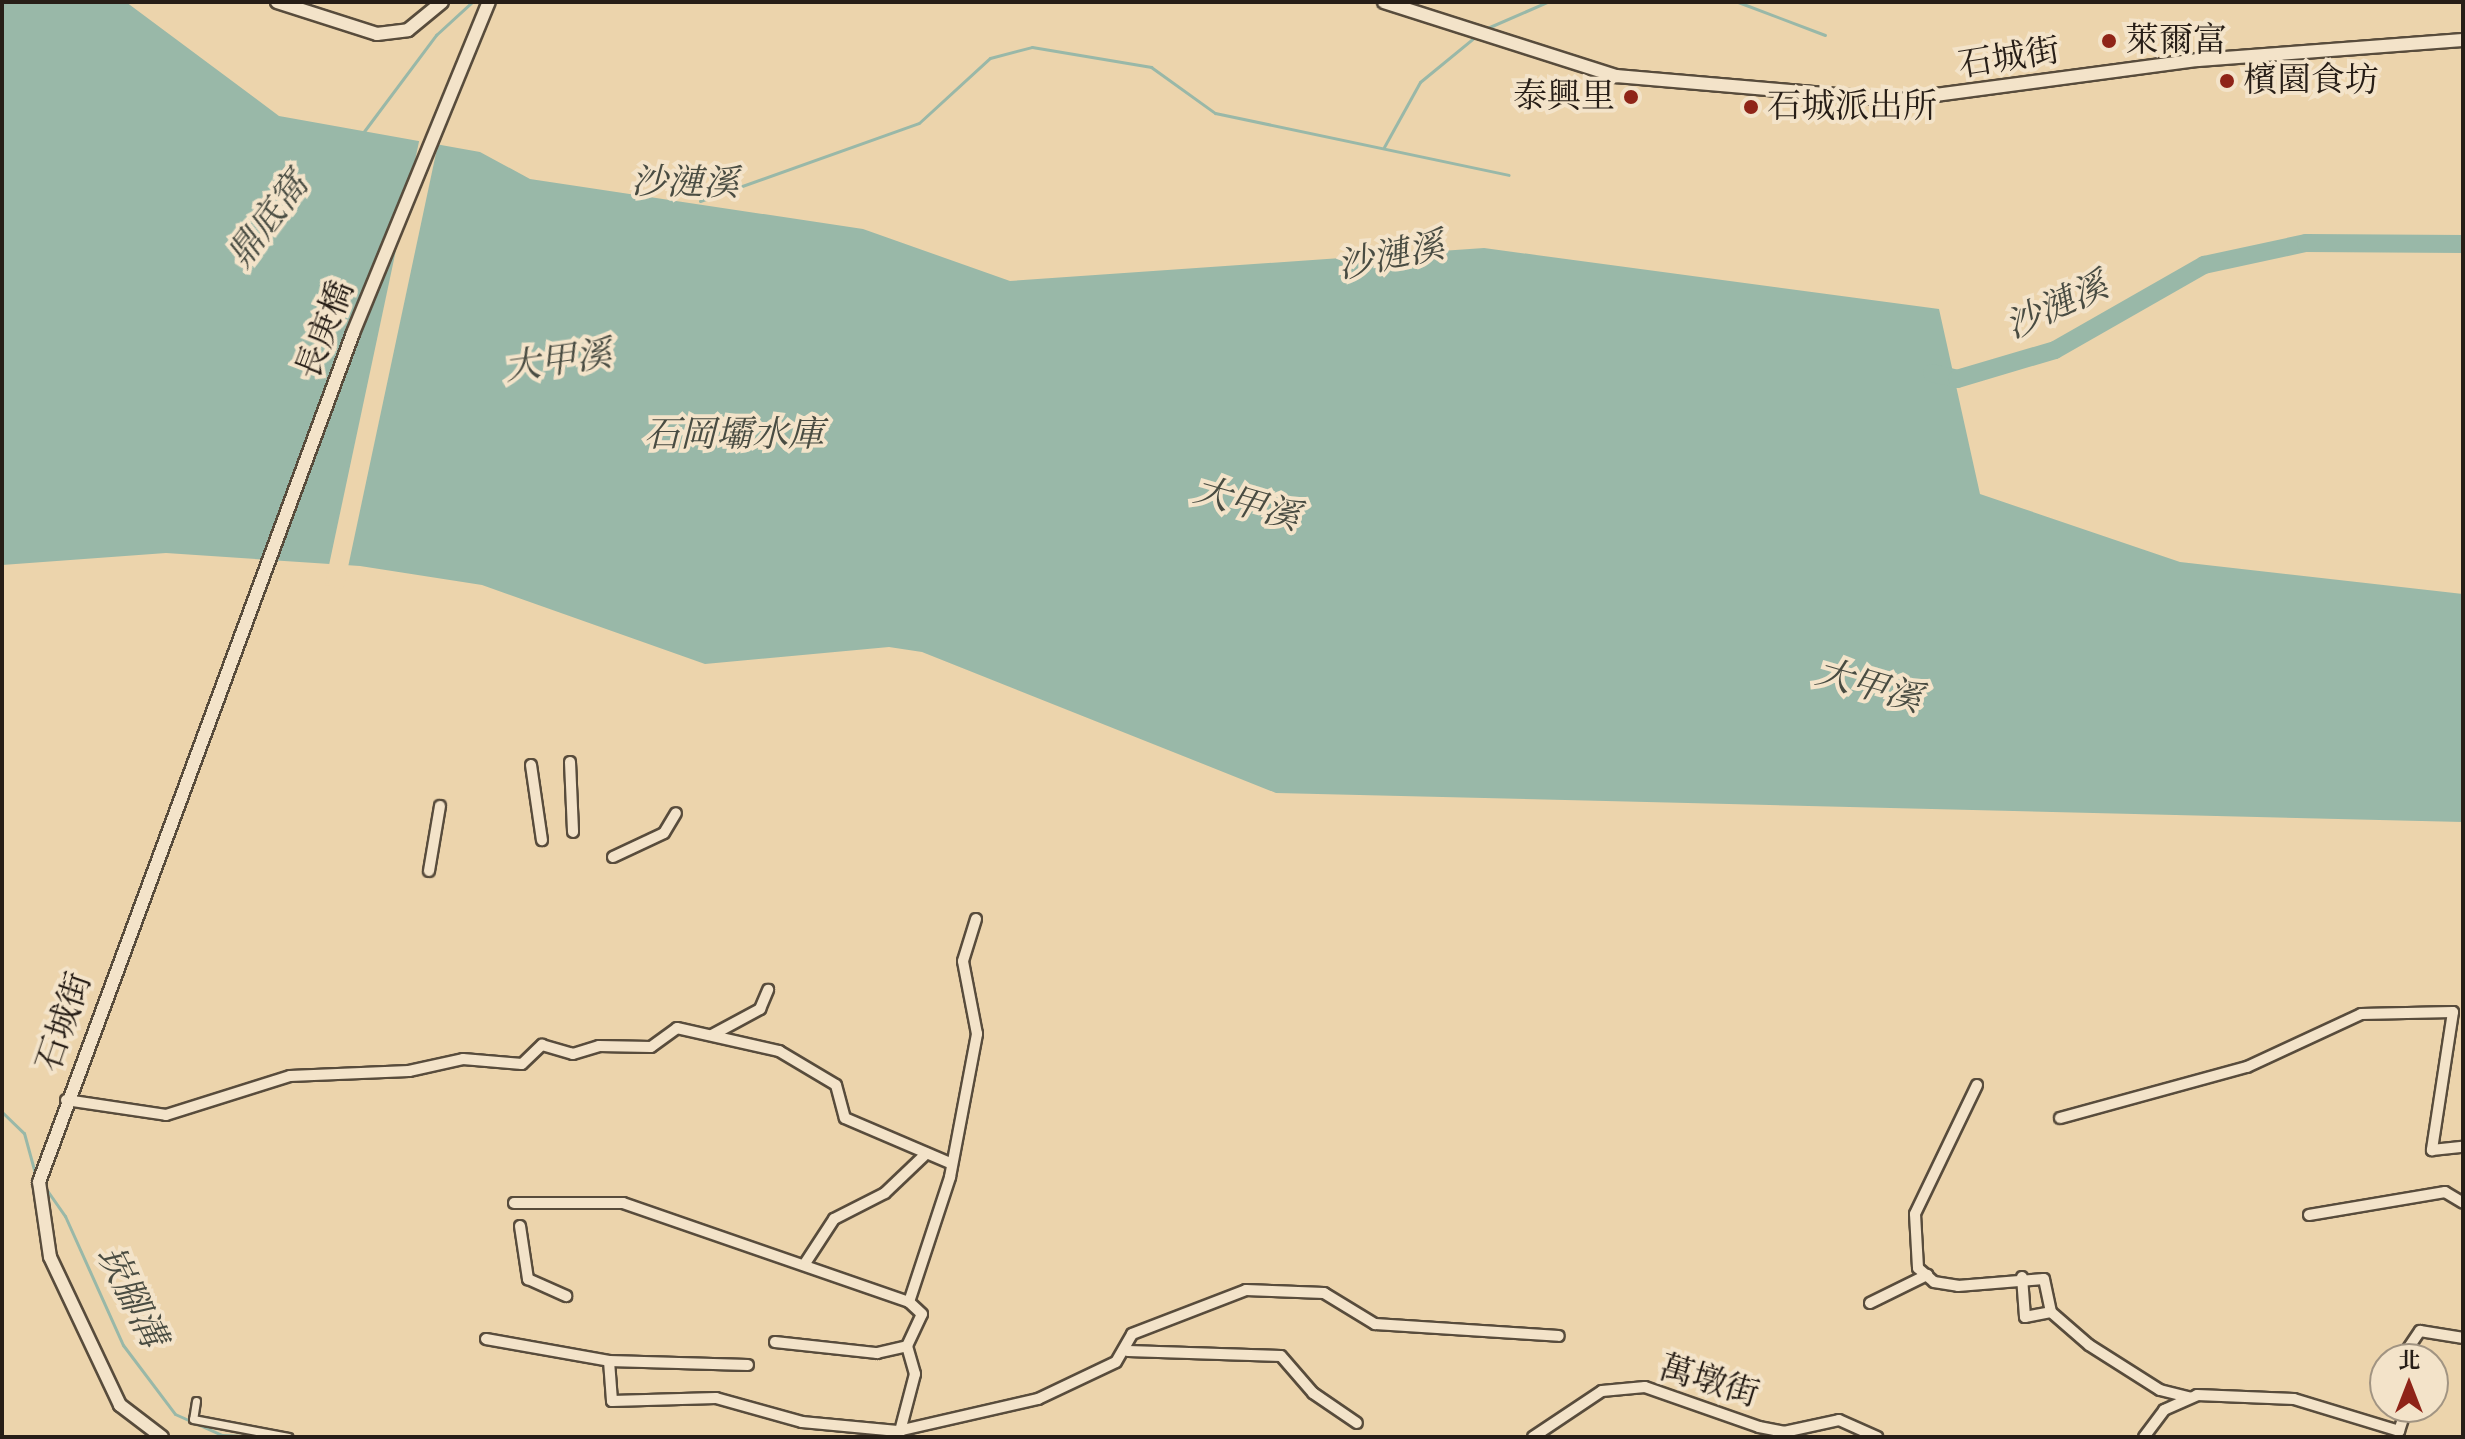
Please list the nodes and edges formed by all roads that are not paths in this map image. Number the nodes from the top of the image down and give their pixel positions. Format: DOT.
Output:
graph roads {
  1 [pos="277,2"];
  2 [pos="442,2"];
  3 [pos="1384,2"];
  4 [pos="486,3"];
  5 [pos="2463,40"];
  6 [pos="254,610"];
  7 [pos="570,762"];
  8 [pos="531,765"];
  9 [pos="440,806"];
  10 [pos="676,813"];
  11 [pos="573,832"];
  12 [pos="542,840"];
  13 [pos="613,857"];
  14 [pos="429,871"];
  15 [pos="976,919"];
  16 [pos="768,990"];
  17 [pos="712,1035"];
  18 [pos="1977,1085"];
  19 [pos="66,1100"];
  20 [pos="2060,1118"];
  21 [pos="2463,1147"];
  22 [pos="926,1154"];
  23 [pos="950,1163"];
  24 [pos="514,1203"];
  25 [pos="2463,1203"];
  26 [pos="2309,1215"];
  27 [pos="520,1226"];
  28 [pos="804,1265"];
  29 [pos="1927,1275"];
  30 [pos="2022,1277"];
  31 [pos="566,1296"];
  32 [pos="909,1302"];
  33 [pos="1870,1303"];
  34 [pos="2051,1312"];
  35 [pos="1559,1336"];
  36 [pos="2463,1338"];
  37 [pos="486,1339"];
  38 [pos="775,1342"];
  39 [pos="2412,1343"];
  40 [pos="907,1346"];
  41 [pos="1128,1351"];
  42 [pos="609,1361"];
  43 [pos="748,1365"];
  44 [pos="2189,1397"];
  45 [pos="196,1401"];
  46 [pos="2369,1422"];
  47 [pos="1357,1423"];
  48 [pos="2373,1423"];
  49 [pos="2402,1423"];
  50 [pos="899,1434"];
  51 [pos="162,1437"];
  52 [pos="288,1437"];
  53 [pos="1533,1437"];
  54 [pos="1877,1437"];
  55 [pos="2144,1437"];
  1 -- 2 [label="street"];
  3 -- 5 [label="street, 石城街"];
  4 -- 6 [label="street, 長庚橋"];
  6 -- 19 [label="street, 石城街"];
  7 -- 11 [label="street"];
  8 -- 12 [label="street"];
  9 -- 14 [label="street"];
  10 -- 13 [label="street"];
  15 -- 23 [label="street"];
  16 -- 17 [label="street"];
  17 -- 19 [label="street"];
  17 -- 22 [label="street"];
  18 -- 29 [label="street"];
  19 -- 51 [label="street, 石城街"];
  20 -- 21 [label="street"];
  22 -- 23 [label="street"];
  22 -- 28 [label="street"];
  23 -- 32 [label="street"];
  24 -- 28 [label="street"];
  25 -- 26 [label="street"];
  27 -- 31 [label="street"];
  28 -- 32 [label="street"];
  29 -- 30 [label="street"];
  29 -- 33 [label="street"];
  30 -- 34 [label="street"];
  30 -- 34 [label="street"];
  32 -- 40 [label="street"];
  34 -- 44 [label="street"];
  35 -- 41 [label="street"];
  36 -- 39 [label="street"];
  37 -- 42 [label="street"];
  38 -- 40 [label="street"];
  40 -- 50 [label="street"];
  41 -- 47 [label="street"];
  41 -- 50 [label="street"];
  42 -- 43 [label="street"];
  42 -- 50 [label="street"];
  44 -- 46 [label="street"];
  44 -- 55 [label="street"];
  45 -- 52 [label="street"];
  48 -- 49 [label="street"];
  53 -- 54 [label="street, 萬墩街"];
}
